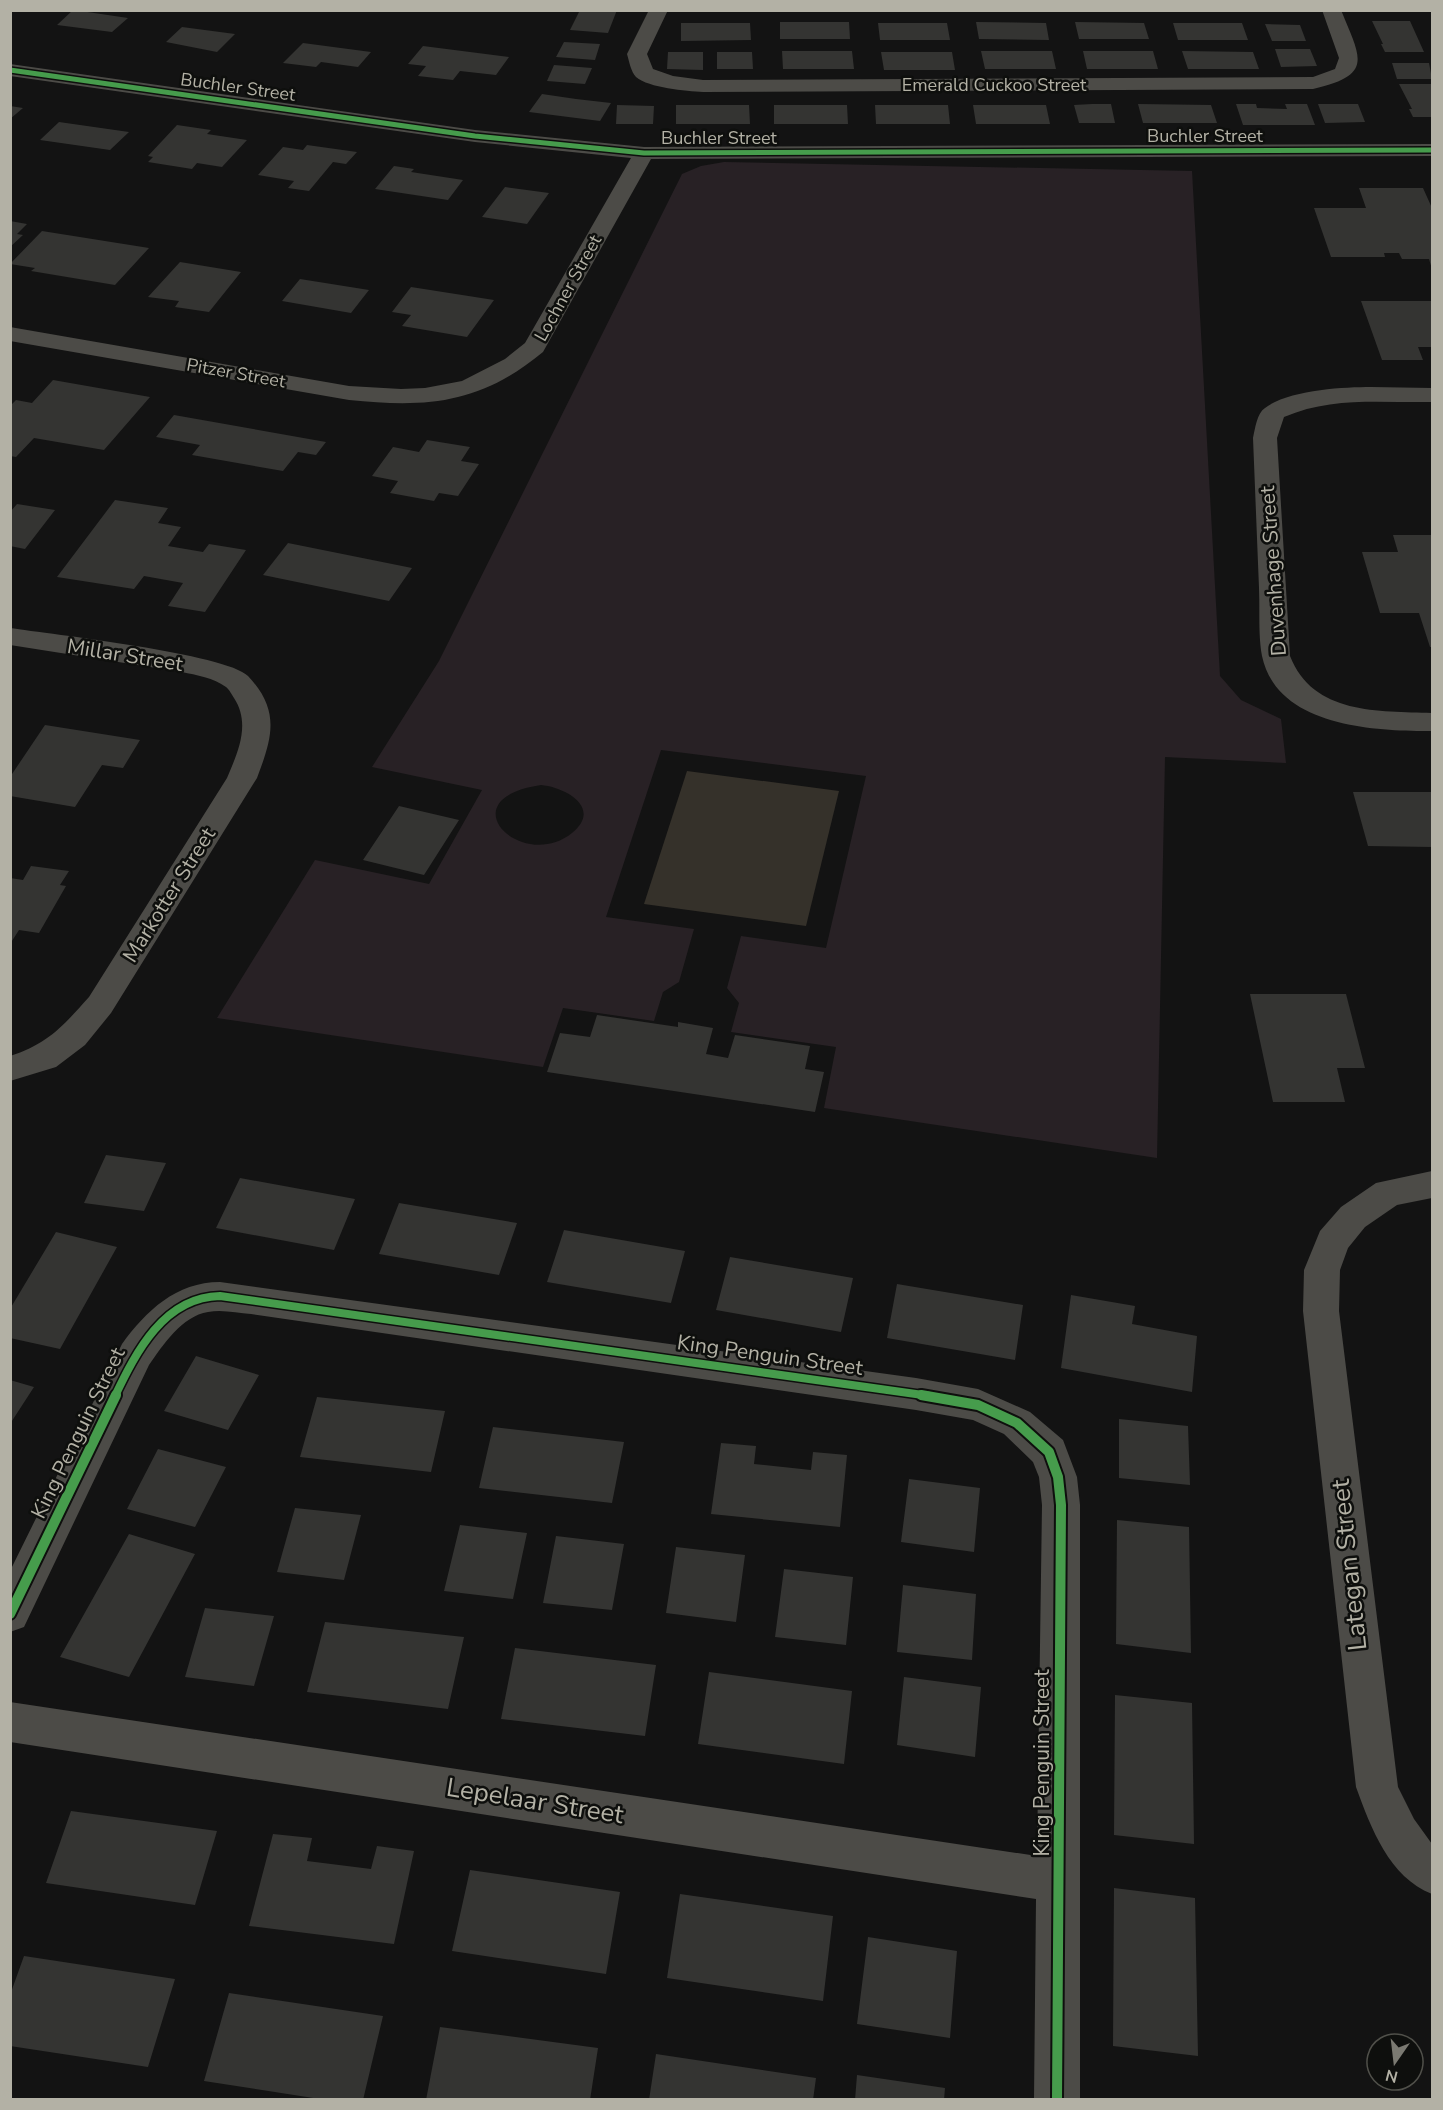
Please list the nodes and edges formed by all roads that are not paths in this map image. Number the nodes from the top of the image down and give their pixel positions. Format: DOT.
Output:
graph roads {
  1 [pos="659,10"];
  2 [pos="1331,10"];
  3 [pos="10,70"];
  4 [pos="1432,150"];
  5 [pos="644,153"];
  6 [pos="10,334"];
  7 [pos="462,390"];
  8 [pos="1432,395"];
  9 [pos="10,636"];
  10 [pos="237,681"];
  11 [pos="1432,722"];
  12 [pos="10,1069"];
  13 [pos="1432,1185"];
  14 [pos="10,1614"];
  15 [pos="10,1722"];
  16 [pos="1432,1873"];
  17 [pos="1060,1881"];
  18 [pos="1057,2100"];
  1 -- 2 [label="street, Emerald Cuckoo Street"];
  3 -- 5 [label="street, Buchler Street"];
  4 -- 5 [label="street, Buchler Street"];
  5 -- 7 [label="street, Lochner Street"];
  6 -- 7 [label="street, Pitzer Street"];
  8 -- 11 [label="street, Duvenhage Street"];
  9 -- 10 [label="street, Millar Street"];
  10 -- 12 [label="street, Markotter Street"];
  13 -- 16 [label="street, Lategan Street"];
  14 -- 17 [label="street, King Penguin Street"];
  15 -- 17 [label="street, Lepelaar Street"];
  17 -- 18 [label="street, King Penguin Street"];
}
